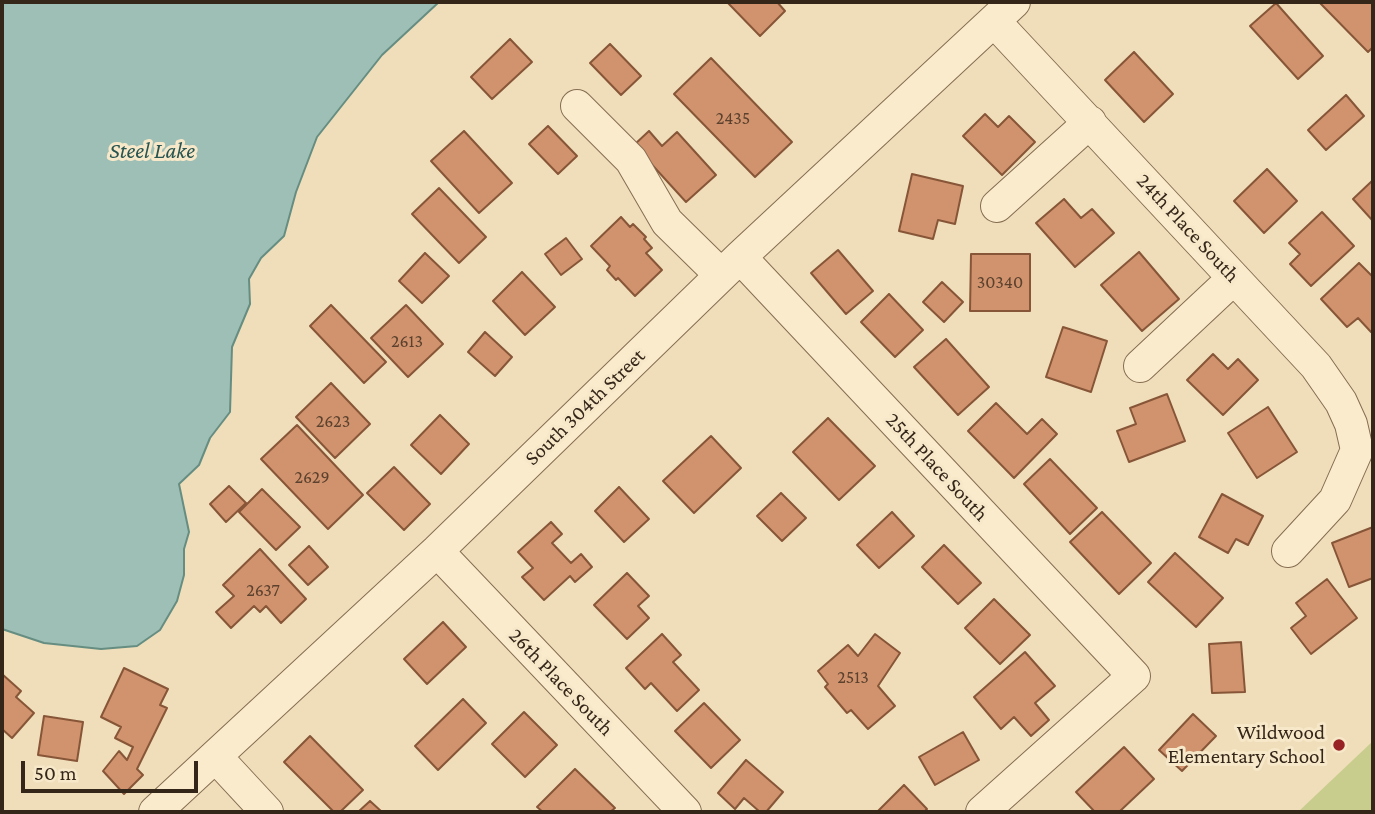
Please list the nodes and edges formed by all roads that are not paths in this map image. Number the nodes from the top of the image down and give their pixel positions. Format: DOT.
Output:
graph roads {
  1 [pos="1004,11"];
  2 [pos="577,106"];
  3 [pos="1090,122"];
  4 [pos="997,206"];
  5 [pos="730,266"];
  6 [pos="1234,278"];
  7 [pos="1140,366"];
  8 [pos="437,551"];
  9 [pos="1288,551"];
  10 [pos="216,757"];
  11 [pos="156,812"];
  12 [pos="267,812"];
  13 [pos="685,812"];
  14 [pos="982,812"];
  1 -- 3 [label="street, 24th Place South"];
  1 -- 5 [label="street, South 304th Street"];
  2 -- 5 [label="street, 25th Place South"];
  3 -- 4 [label="street"];
  3 -- 6 [label="street, 24th Place South"];
  5 -- 8 [label="street, South 304th Street"];
  5 -- 14 [label="street, 25th Place South"];
  6 -- 7 [label="street"];
  6 -- 9 [label="street, 24th Place South"];
  8 -- 10 [label="street, South 304th Street"];
  8 -- 13 [label="street, 26th Place South"];
  10 -- 11 [label="street, South 304th Street"];
  10 -- 12 [label="street"];
}
